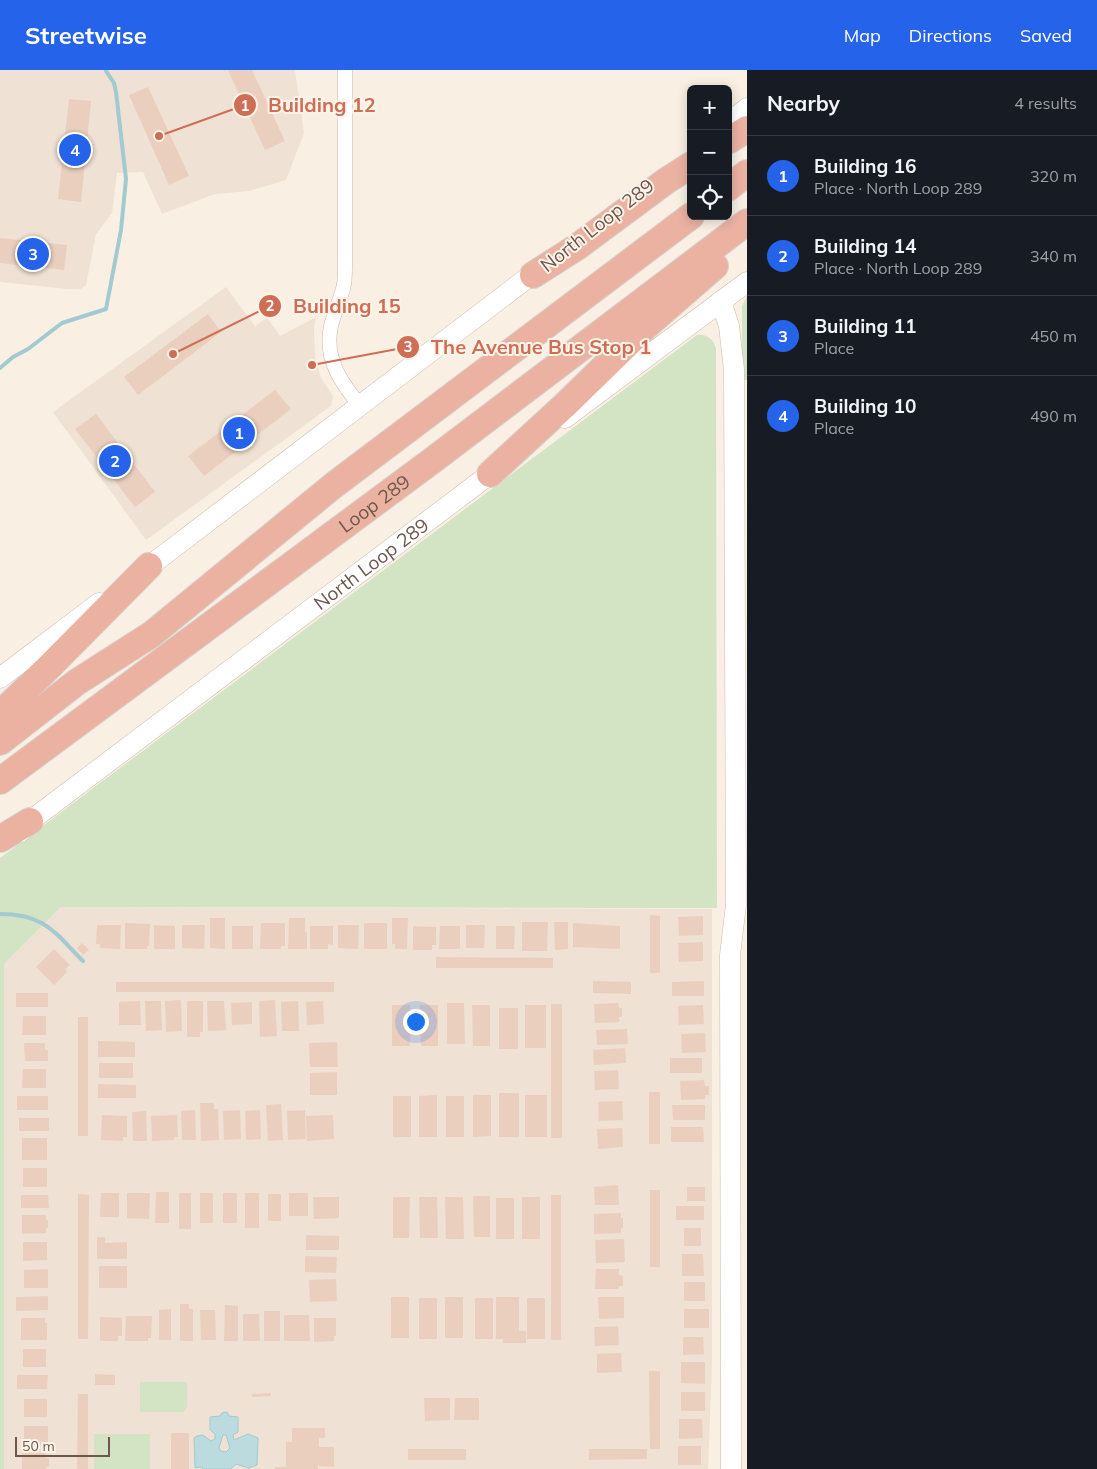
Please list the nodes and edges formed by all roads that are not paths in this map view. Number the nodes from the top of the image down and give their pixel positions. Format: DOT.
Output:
graph roads {
  1 [pos="346,70"];
  2 [pos="747,108"];
  3 [pos="732,119"];
  4 [pos="747,129"];
  5 [pos="732,138"];
  6 [pos="687,154"];
  7 [pos="687,168"];
  8 [pos="747,173"];
  9 [pos="732,185"];
  10 [pos="687,219"];
  11 [pos="747,222"];
  12 [pos="747,240"];
  13 [pos="533,275"];
  14 [pos="747,282"];
  15 [pos="721,301"];
  16 [pos="360,406"];
  17 [pos="490,474"];
  18 [pos="149,566"];
  19 [pos="0,678"];
  20 [pos="0,714"];
  21 [pos="0,742"];
  22 [pos="0,781"];
  23 [pos="30,821"];
  24 [pos="0,839"];
  25 [pos="0,850"];
  26 [pos="732,1469"];
  1 -- 16 [label="street"];
  2 -- 3 [label="main road"];
  4 -- 5 [label="highway"];
  6 -- 13 [label="main road, North Loop 289"];
  7 -- 13 [label="highway"];
  8 -- 9 [label="highway"];
  10 -- 21 [label="highway, Loop 289"];
  11 -- 22 [label="highway, Loop 289"];
  12 -- 17 [label="highway"];
  13 -- 16 [label="main road, North Loop 289"];
  14 -- 15 [label="main road, North Loop 289"];
  15 -- 17 [label="main road, North Loop 289"];
  15 -- 26 [label="main road"];
  16 -- 18 [label="main road, North Loop 289"];
  17 -- 23 [label="main road, North Loop 289"];
  18 -- 19 [label="main road, North Loop 289"];
  18 -- 20 [label="highway"];
  23 -- 24 [label="highway"];
  23 -- 25 [label="main road, North Loop 289"];
}
